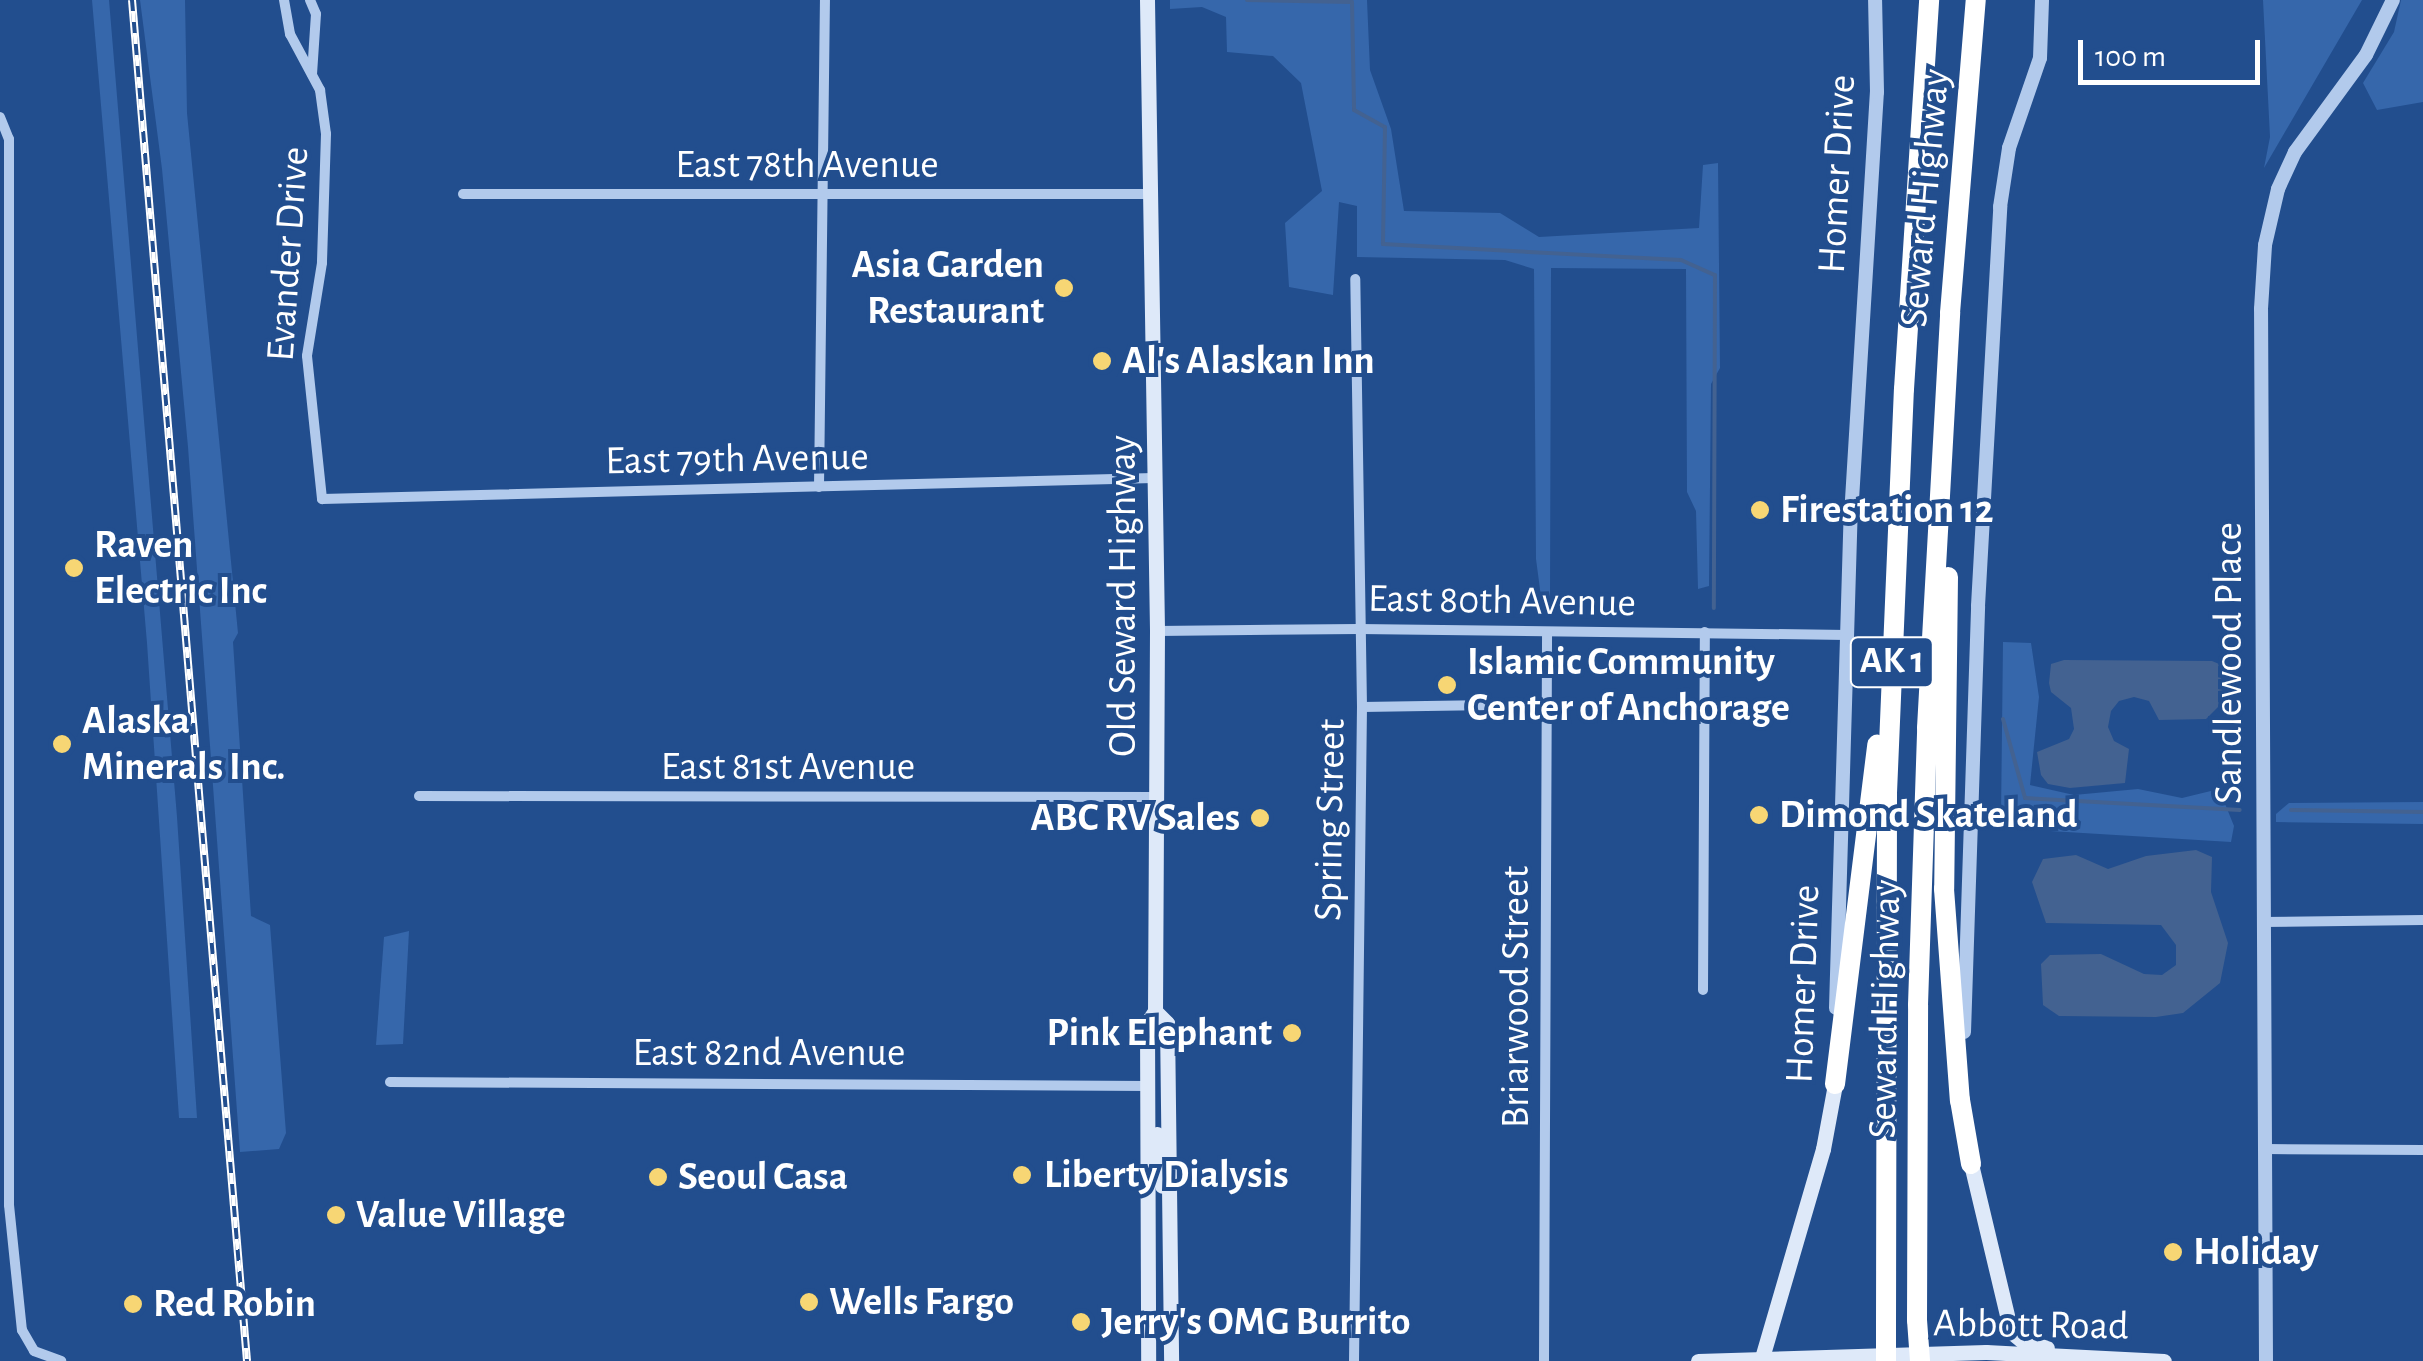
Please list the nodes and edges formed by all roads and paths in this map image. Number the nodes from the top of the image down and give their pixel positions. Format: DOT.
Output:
graph roads {
  1 [pos="284,0"];
  2 [pos="310,0"];
  3 [pos="826,0"];
  4 [pos="1147,0"];
  5 [pos="1867,0"];
  6 [pos="1875,0"];
  7 [pos="1929,0"];
  8 [pos="1976,0"];
  9 [pos="2042,0"];
  10 [pos="2392,0"];
  11 [pos="1876,48"];
  12 [pos="312,75"];
  13 [pos="0,117"];
  14 [pos="463,194"];
  15 [pos="824,194"];
  16 [pos="1151,194"];
  17 [pos="1355,279"];
  18 [pos="1950,313"];
  19 [pos="1154,478"];
  20 [pos="819,487"];
  21 [pos="322,499"];
  22 [pos="4,536"];
  23 [pos="1894,589"];
  24 [pos="1359,629"];
  25 [pos="1157,631"];
  26 [pos="1705,632"];
  27 [pos="1547,634"];
  28 [pos="1847,635"];
  29 [pos="1492,705"];
  30 [pos="1362,707"];
  31 [pos="419,796"];
  32 [pos="1156,797"];
  33 [pos="2423,920"];
  34 [pos="2262,922"];
  35 [pos="4,972"];
  36 [pos="1703,990"];
  37 [pos="4,997"];
  38 [pos="1156,1011"];
  39 [pos="390,1082"];
  40 [pos="1835,1084"];
  41 [pos="1148,1086"];
  42 [pos="2266,1149"];
  43 [pos="2423,1150"];
  44 [pos="1971,1164"];
  45 [pos="4,1205"];
  46 [pos="1170,1224"];
  47 [pos="2075,1356"];
  48 [pos="1762,1359"];
  49 [pos="1905,1360"];
  50 [pos="60,1361"];
  51 [pos="1148,1361"];
  52 [pos="1171,1361"];
  53 [pos="1354,1361"];
  54 [pos="1544,1361"];
  55 [pos="1698,1361"];
  56 [pos="2164,1361"];
  57 [pos="2266,1361"];
  1 -- 12 [label="street, Evander Drive"];
  2 -- 12 [label="street, Evander Drive"];
  3 -- 15 [label="street"];
  4 -- 16 [label="main road, Old Seward Highway"];
  5 -- 11 [label="street"];
  6 -- 11 [label="street, Homer Drive"];
  7 -- 23 [label="highway, Seward Highway / AK 1"];
  8 -- 18 [label="highway, Seward Highway / AK 1"];
  9 -- 44 [label="street"];
  10 -- 34 [label="street, Sandlewood Place"];
  11 -- 28 [label="street, Homer Drive"];
  12 -- 21 [label="street, Evander Drive"];
  13 -- 22 [label="street"];
  14 -- 15 [label="street, East 78th Avenue"];
  15 -- 16 [label="street, East 78th Avenue"];
  15 -- 20 [label="street"];
  16 -- 19 [label="main road, Old Seward Highway"];
  17 -- 24 [label="street, Spring Street"];
  18 -- 44 [label="highway"];
  18 -- 49 [label="highway, Seward Highway / AK 1, bridge"];
  19 -- 20 [label="street, East 79th Avenue"];
  19 -- 25 [label="main road, Old Seward Highway"];
  20 -- 21 [label="street, East 79th Avenue"];
  22 -- 35 [label="street"];
  23 -- 40 [label="highway"];
  23 -- 49 [label="highway, Seward Highway / AK 1, bridge"];
  24 -- 25 [label="street, East 80th Avenue"];
  24 -- 27 [label="street, East 80th Avenue"];
  24 -- 30 [label="street, Spring Street"];
  25 -- 32 [label="main road, Old Seward Highway"];
  26 -- 27 [label="street, East 80th Avenue"];
  26 -- 28 [label="street, East 80th Avenue"];
  26 -- 36 [label="street"];
  27 -- 54 [label="street, Briarwood Street"];
  28 -- 40 [label="street, Homer Drive"];
  29 -- 30 [label="street"];
  30 -- 53 [label="street, Spring Street"];
  31 -- 32 [label="street, East 81st Avenue"];
  32 -- 38 [label="main road, Old Seward Highway"];
  33 -- 34 [label="street"];
  34 -- 42 [label="street, Sandlewood Place"];
  35 -- 37 [label="street"];
  37 -- 45 [label="street"];
  38 -- 41 [label="main road, Old Seward Highway"];
  38 -- 46 [label="main road, Old Seward Highway"];
  39 -- 41 [label="street, East 82nd Avenue"];
  40 -- 48 [label="main road, Homer Drive"];
  41 -- 46 [label="main road"];
  41 -- 51 [label="main road, Old Seward Highway"];
  42 -- 43 [label="street"];
  42 -- 57 [label="street, Sandlewood Place"];
  44 -- 47 [label="main road"];
  45 -- 50 [label="street"];
  46 -- 52 [label="main road, Old Seward Highway"];
  47 -- 49 [label="main road, Abbott Road"];
  47 -- 56 [label="main road, Abbott Road"];
  48 -- 49 [label="main road, Abbott Road"];
  48 -- 55 [label="main road, Abbott Road"];
}
